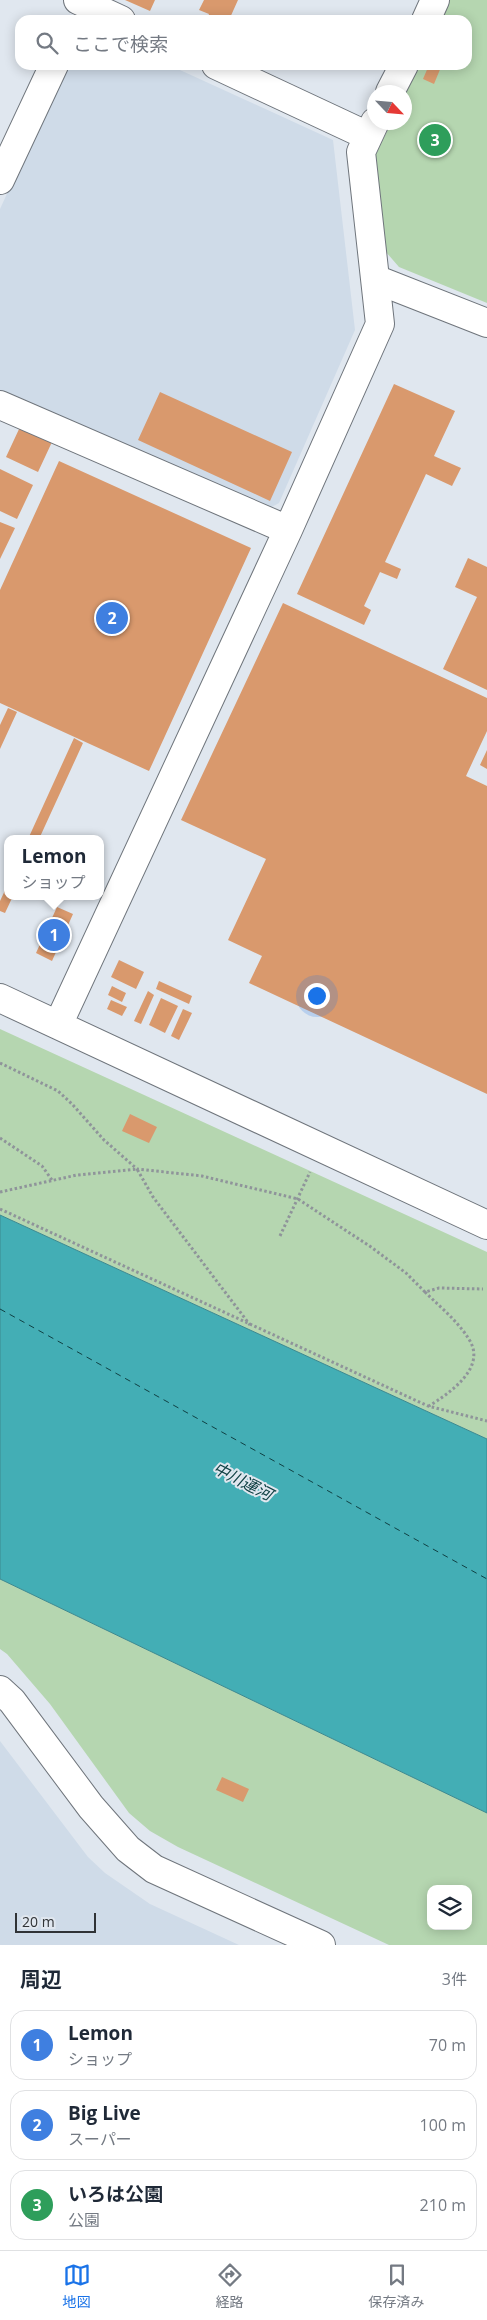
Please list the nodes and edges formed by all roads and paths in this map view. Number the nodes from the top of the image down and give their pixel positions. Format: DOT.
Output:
graph roads {
  1 [pos="436,0"];
  2 [pos="80,6"];
  3 [pos="106,15"];
  4 [pos="428,15"];
  5 [pos="52,70"];
  6 [pos="228,70"];
  7 [pos="401,70"];
  8 [pos="394,85"];
  9 [pos="367,128"];
  10 [pos="372,130"];
  11 [pos="0,180"];
  12 [pos="375,279"];
  13 [pos="487,323"];
  14 [pos="0,404"];
  15 [pos="288,530"];
  16 [pos="0,998"];
  17 [pos="58,1025"];
  18 [pos="0,1063"];
  19 [pos="0,1138"];
  20 [pos="322,1149"];
  21 [pos="137,1169"];
  22 [pos="52,1180"];
  23 [pos="0,1192"];
  24 [pos="298,1199"];
  25 [pos="0,1209"];
  26 [pos="487,1225"];
  27 [pos="280,1236"];
  28 [pos="482,1289"];
  29 [pos="425,1292"];
  30 [pos="250,1326"];
  31 [pos="428,1406"];
  32 [pos="487,1421"];
  33 [pos="0,1690"];
  34 [pos="321,1945"];
  1 -- 4 [label="street"];
  2 -- 3 [label="street"];
  5 -- 11 [label="street"];
  6 -- 9 [label="street"];
  7 -- 8 [label="street"];
  10 -- 12 [label="street"];
  12 -- 13 [label="street"];
  12 -- 15 [label="street"];
  14 -- 15 [label="street"];
  15 -- 17 [label="street"];
  16 -- 17 [label="street"];
  17 -- 20 [label="street"];
  18 -- 21 [label="path"];
  19 -- 22 [label="path"];
  20 -- 24 [label="path"];
  20 -- 26 [label="street"];
  21 -- 22 [label="path"];
  21 -- 24 [label="path"];
  21 -- 30 [label="path"];
  22 -- 23 [label="path"];
  24 -- 27 [label="path"];
  24 -- 29 [label="path"];
  25 -- 30 [label="path"];
  28 -- 29 [label="path"];
  29 -- 31 [label="path"];
  30 -- 31 [label="path"];
  31 -- 32 [label="path"];
  33 -- 34 [label="street"];
}
